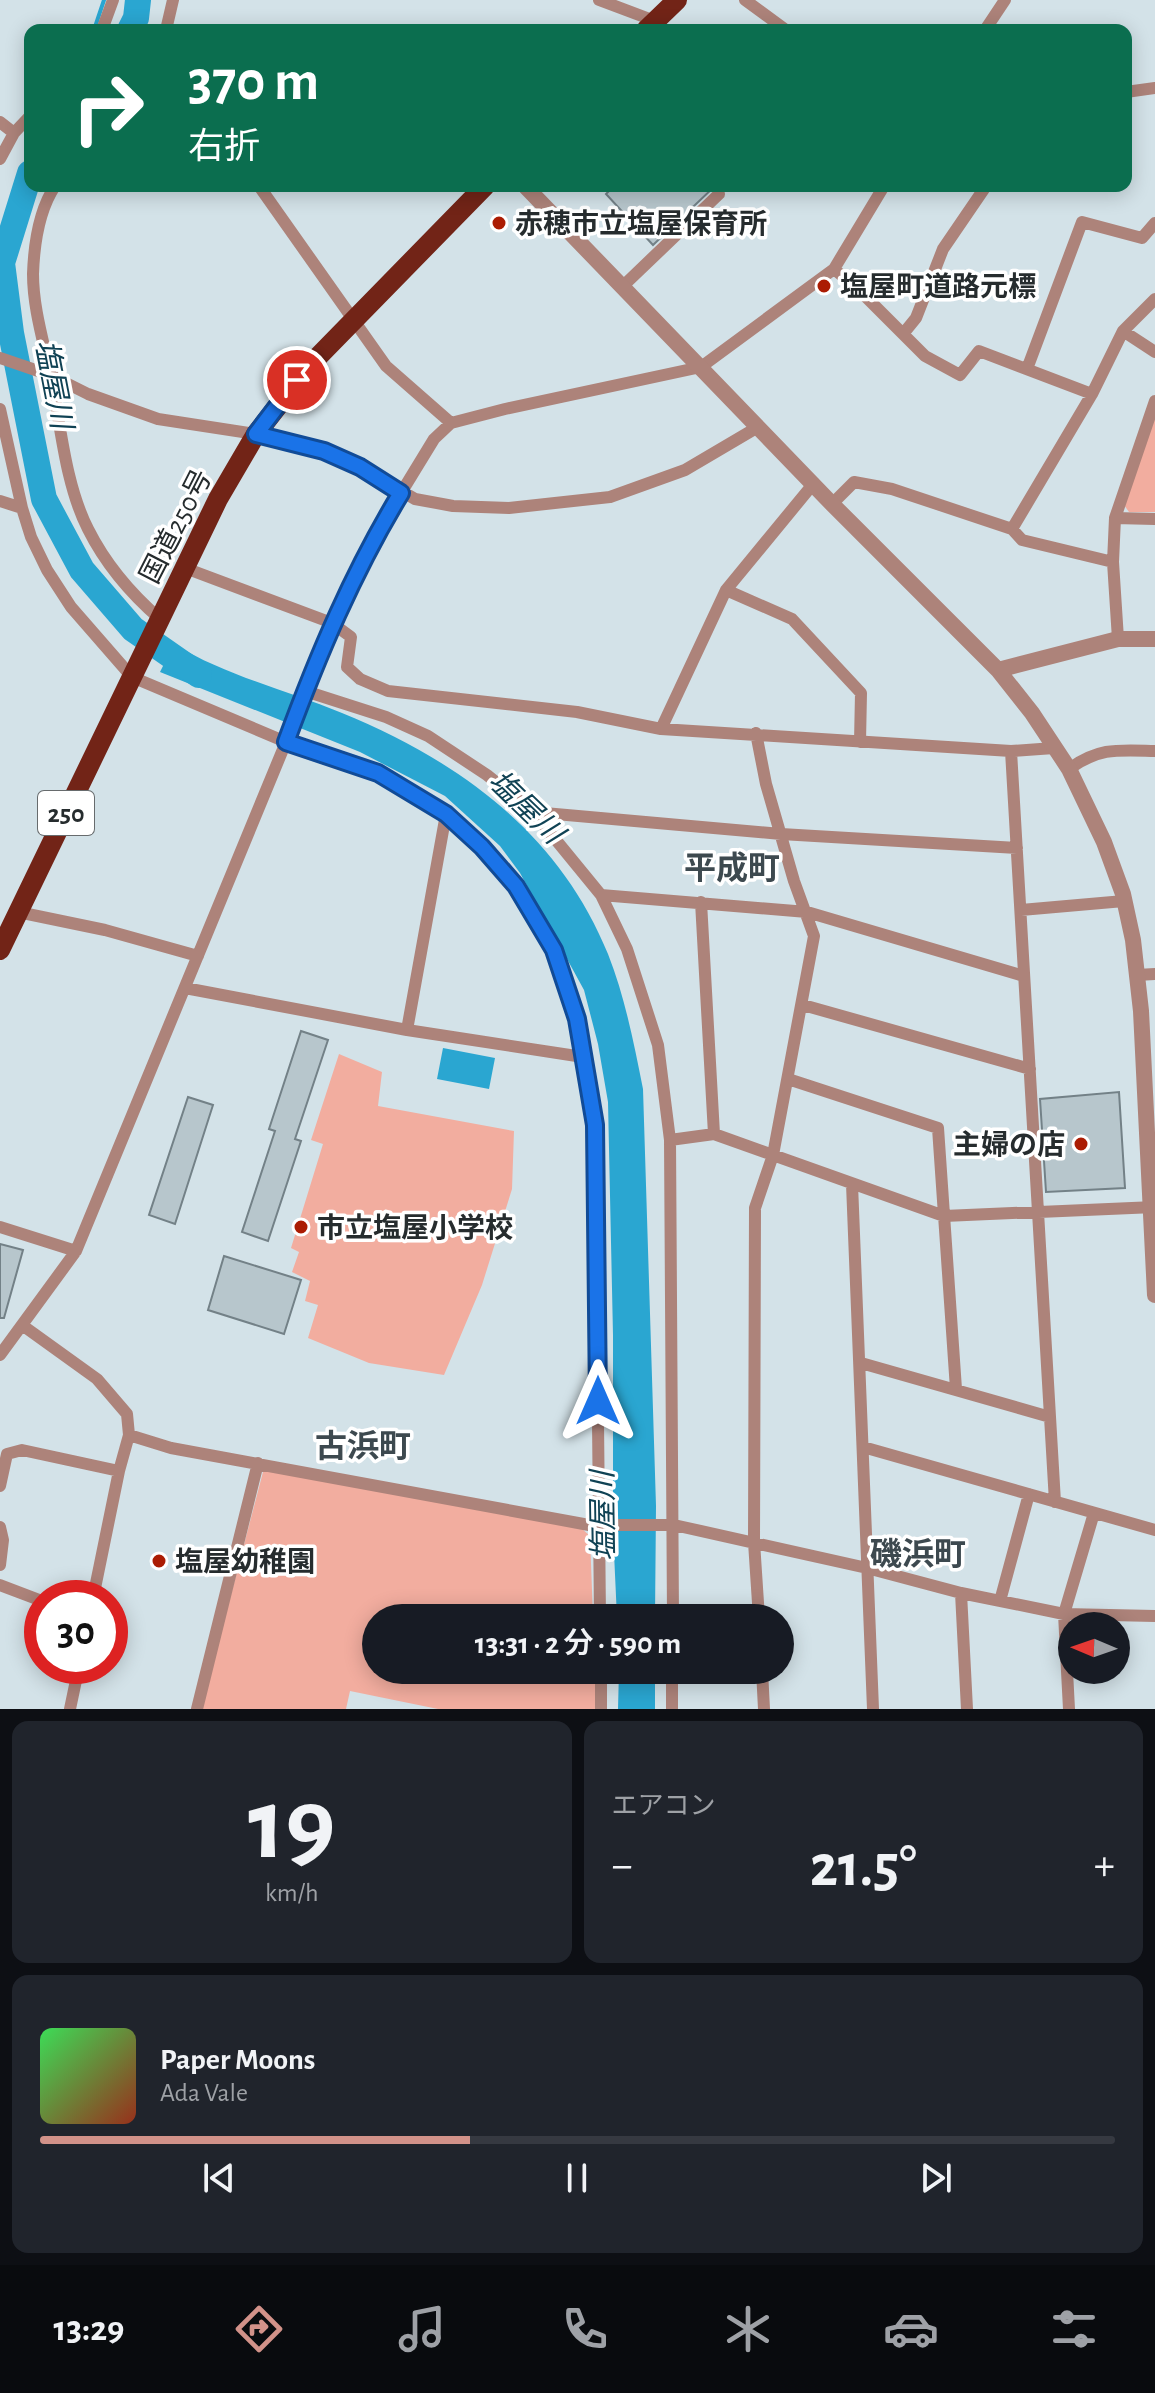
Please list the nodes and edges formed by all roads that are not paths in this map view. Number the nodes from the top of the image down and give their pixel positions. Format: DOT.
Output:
graph roads {
  1 [pos="113,0"];
  2 [pos="173,0"];
  3 [pos="599,0"];
  4 [pos="677,0"];
  5 [pos="745,0"];
  6 [pos="1005,0"];
  7 [pos="104,24"];
  8 [pos="167,24"];
  9 [pos="648,24"];
  10 [pos="651,24"];
  11 [pos="778,24"];
  12 [pos="989,24"];
  13 [pos="1155,88"];
  14 [pos="1132,91"];
  15 [pos="0,122"];
  16 [pos="24,122"];
  17 [pos="14,133"];
  18 [pos="0,159"];
  19 [pos="51,192"];
  20 [pos="263,192"];
  21 [pos="479,192"];
  22 [pos="531,192"];
  23 [pos="880,192"];
  24 [pos="982,192"];
  25 [pos="719,194"];
  26 [pos="1155,223"];
  27 [pos="834,269"];
  28 [pos="622,287"];
  29 [pos="1155,299"];
  30 [pos="351,321"];
  31 [pos="1123,331"];
  32 [pos="903,334"];
  33 [pos="1155,352"];
  34 [pos="0,358"];
  35 [pos="701,367"];
  36 [pos="1027,369"];
  37 [pos="50,375"];
  38 [pos="1092,394"];
  39 [pos="1155,401"];
  40 [pos="0,409"];
  41 [pos="451,423"];
  42 [pos="758,427"];
  43 [pos="256,434"];
  44 [pos="814,483"];
  45 [pos="401,493"];
  46 [pos="0,501"];
  47 [pos="832,504"];
  48 [pos="22,508"];
  49 [pos="1115,518"];
  50 [pos="1155,519"];
  51 [pos="1012,529"];
  52 [pos="1113,562"];
  53 [pos="185,568"];
  54 [pos="726,590"];
  55 [pos="160,619"];
  56 [pos="332,623"];
  57 [pos="1118,639"];
  58 [pos="1155,639"];
  59 [pos="998,670"];
  60 [pos="132,677"];
  61 [pos="305,691"];
  62 [pos="661,729"];
  63 [pos="756,733"];
  64 [pos="286,742"];
  65 [pos="860,742"];
  66 [pos="1054,748"];
  67 [pos="1011,751"];
  68 [pos="1155,751"];
  69 [pos="1069,769"];
  70 [pos="533,812"];
  71 [pos="446,814"];
  72 [pos="781,834"];
  73 [pos="1017,848"];
  74 [pos="601,895"];
  75 [pos="1124,901"];
  76 [pos="701,902"];
  77 [pos="1021,910"];
  78 [pos="807,912"];
  79 [pos="10,921"];
  80 [pos="0,950"];
  81 [pos="198,956"];
  82 [pos="1155,974"];
  83 [pos="1137,975"];
  84 [pos="1024,976"];
  85 [pos="185,988"];
  86 [pos="803,1005"];
  87 [pos="407,1030"];
  88 [pos="583,1057"];
  89 [pos="1030,1069"];
  90 [pos="788,1079"];
  91 [pos="714,1134"];
  92 [pos="670,1140"];
  93 [pos="773,1155"];
  94 [pos="852,1184"];
  95 [pos="1152,1207"];
  96 [pos="1038,1212"];
  97 [pos="944,1216"];
  98 [pos="0,1227"];
  99 [pos="76,1251"];
  100 [pos="1155,1295"];
  101 [pos="22,1325"];
  102 [pos="0,1355"];
  103 [pos="861,1363"];
  104 [pos="956,1389"];
  105 [pos="1050,1417"];
  106 [pos="129,1435"];
  107 [pos="863,1447"];
  108 [pos="258,1463"];
  109 [pos="119,1471"];
  110 [pos="0,1486"];
  111 [pos="1029,1494"];
  112 [pos="1055,1502"];
  113 [pos="1094,1513"];
  114 [pos="599,1523"];
  115 [pos="674,1525"];
  116 [pos="0,1527"];
  117 [pos="1155,1530"];
  118 [pos="754,1542"];
  119 [pos="0,1565"];
  120 [pos="867,1568"];
  121 [pos="97,1580"];
  122 [pos="0,1585"];
  123 [pos="961,1593"];
  124 [pos="24,1594"];
  125 [pos="1000,1601"];
  126 [pos="600,1604"];
  127 [pos="673,1604"];
  128 [pos="758,1604"];
  129 [pos="1065,1612"];
  130 [pos="1058,1613"];
  131 [pos="1130,1615"];
  132 [pos="1155,1616"];
  133 [pos="75,1684"];
  134 [pos="601,1684"];
  135 [pos="672,1684"];
  136 [pos="763,1684"];
  137 [pos="1068,1684"];
  138 [pos="70,1709"];
  139 [pos="197,1709"];
  140 [pos="601,1709"];
  141 [pos="672,1709"];
  142 [pos="764,1709"];
  143 [pos="873,1709"];
  144 [pos="967,1709"];
  145 [pos="1069,1709"];
  1 -- 7 [label="street"];
  2 -- 8 [label="street"];
  3 -- 9 [label="street"];
  4 -- 10 [label="highway"];
  5 -- 11 [label="street"];
  6 -- 12 [label="street"];
  13 -- 14 [label="street"];
  15 -- 17 [label="street"];
  16 -- 17 [label="street"];
  17 -- 18 [label="street"];
  19 -- 37 [label="street"];
  20 -- 30 [label="street"];
  21 -- 30 [label="highway, 国道250号 / 250"];
  22 -- 28 [label="street"];
  23 -- 27 [label="street"];
  24 -- 32 [label="street"];
  25 -- 28 [label="street"];
  26 -- 36 [label="street"];
  27 -- 32 [label="street"];
  27 -- 35 [label="street"];
  28 -- 35 [label="street"];
  29 -- 31 [label="street"];
  30 -- 41 [label="street"];
  30 -- 43 [label="highway, 国道250号 / 250"];
  31 -- 33 [label="street"];
  31 -- 38 [label="street"];
  32 -- 36 [label="street"];
  34 -- 37 [label="street"];
  35 -- 41 [label="street"];
  35 -- 42 [label="street"];
  36 -- 38 [label="street"];
  37 -- 43 [label="street"];
  37 -- 55 [label="street"];
  38 -- 51 [label="street"];
  39 -- 49 [label="street"];
  40 -- 48 [label="street"];
  41 -- 45 [label="street"];
  42 -- 44 [label="street"];
  42 -- 45 [label="street"];
  43 -- 45 [label="street"];
  43 -- 53 [label="highway, 国道250号 / 250"];
  44 -- 47 [label="street"];
  44 -- 54 [label="street"];
  45 -- 56 [label="street"];
  46 -- 48 [label="street"];
  47 -- 51 [label="street"];
  47 -- 59 [label="street"];
  48 -- 60 [label="street"];
  49 -- 50 [label="street"];
  49 -- 52 [label="street"];
  51 -- 52 [label="street"];
  52 -- 57 [label="street"];
  53 -- 55 [label="highway, 国道250号 / 250"];
  53 -- 56 [label="street"];
  54 -- 62 [label="street"];
  54 -- 65 [label="street"];
  55 -- 60 [label="highway, 国道250号 / 250"];
  56 -- 61 [label="street"];
  56 -- 62 [label="street"];
  57 -- 58 [label="street"];
  57 -- 59 [label="street"];
  59 -- 66 [label="street"];
  60 -- 64 [label="street"];
  60 -- 79 [label="highway, 国道250号 / 250"];
  61 -- 64 [label="street"];
  61 -- 70 [label="street"];
  62 -- 63 [label="street"];
  63 -- 65 [label="street"];
  63 -- 72 [label="street"];
  64 -- 71 [label="street"];
  64 -- 81 [label="street"];
  65 -- 67 [label="street"];
  66 -- 67 [label="street"];
  66 -- 69 [label="street"];
  67 -- 73 [label="street"];
  68 -- 69 [label="street"];
  69 -- 75 [label="street"];
  70 -- 72 [label="street"];
  70 -- 74 [label="street"];
  71 -- 87 [label="street"];
  71 -- 88 [label="street"];
  72 -- 73 [label="street"];
  72 -- 78 [label="street"];
  73 -- 77 [label="street"];
  74 -- 76 [label="street"];
  74 -- 92 [label="street"];
  75 -- 77 [label="street"];
  75 -- 83 [label="street"];
  76 -- 78 [label="street"];
  76 -- 91 [label="street"];
  77 -- 84 [label="street"];
  78 -- 84 [label="street"];
  78 -- 86 [label="street"];
  79 -- 80 [label="highway, 国道250号 / 250"];
  79 -- 81 [label="street"];
  81 -- 85 [label="street"];
  82 -- 83 [label="street"];
  83 -- 95 [label="street"];
  84 -- 89 [label="street"];
  85 -- 87 [label="street"];
  85 -- 99 [label="street"];
  86 -- 89 [label="street"];
  86 -- 90 [label="street"];
  87 -- 88 [label="street"];
  88 -- 114 [label="street"];
  89 -- 96 [label="street"];
  90 -- 93 [label="street"];
  90 -- 97 [label="street"];
  91 -- 92 [label="street"];
  91 -- 93 [label="street"];
  92 -- 115 [label="street"];
  93 -- 94 [label="street"];
  93 -- 118 [label="street"];
  94 -- 97 [label="street"];
  94 -- 103 [label="street"];
  95 -- 96 [label="street"];
  95 -- 100 [label="street"];
  96 -- 97 [label="street"];
  96 -- 105 [label="street"];
  97 -- 104 [label="street"];
  98 -- 99 [label="street"];
  99 -- 101 [label="street"];
  101 -- 102 [label="street"];
  101 -- 106 [label="street"];
  103 -- 104 [label="street"];
  103 -- 107 [label="street"];
  104 -- 105 [label="street"];
  105 -- 112 [label="street"];
  106 -- 108 [label="street"];
  106 -- 109 [label="street"];
  107 -- 111 [label="street"];
  107 -- 120 [label="street"];
  108 -- 114 [label="street"];
  108 -- 139 [label="street"];
  109 -- 110 [label="street"];
  109 -- 121 [label="street"];
  111 -- 112 [label="street"];
  111 -- 125 [label="street"];
  112 -- 113 [label="street"];
  113 -- 117 [label="street"];
  113 -- 129 [label="street"];
  114 -- 115 [label="street"];
  114 -- 126 [label="street"];
  115 -- 118 [label="street"];
  115 -- 127 [label="street"];
  116 -- 119 [label="street"];
  118 -- 120 [label="street"];
  118 -- 128 [label="street"];
  120 -- 123 [label="street"];
  120 -- 143 [label="street"];
  122 -- 124 [label="street"];
  123 -- 125 [label="street"];
  123 -- 144 [label="street"];
  125 -- 130 [label="street"];
  131 -- 132 [label="street"];
  133 -- 138 [label="street"];
  134 -- 140 [label="street"];
  135 -- 141 [label="street"];
  136 -- 142 [label="street"];
  137 -- 145 [label="street"];
}
